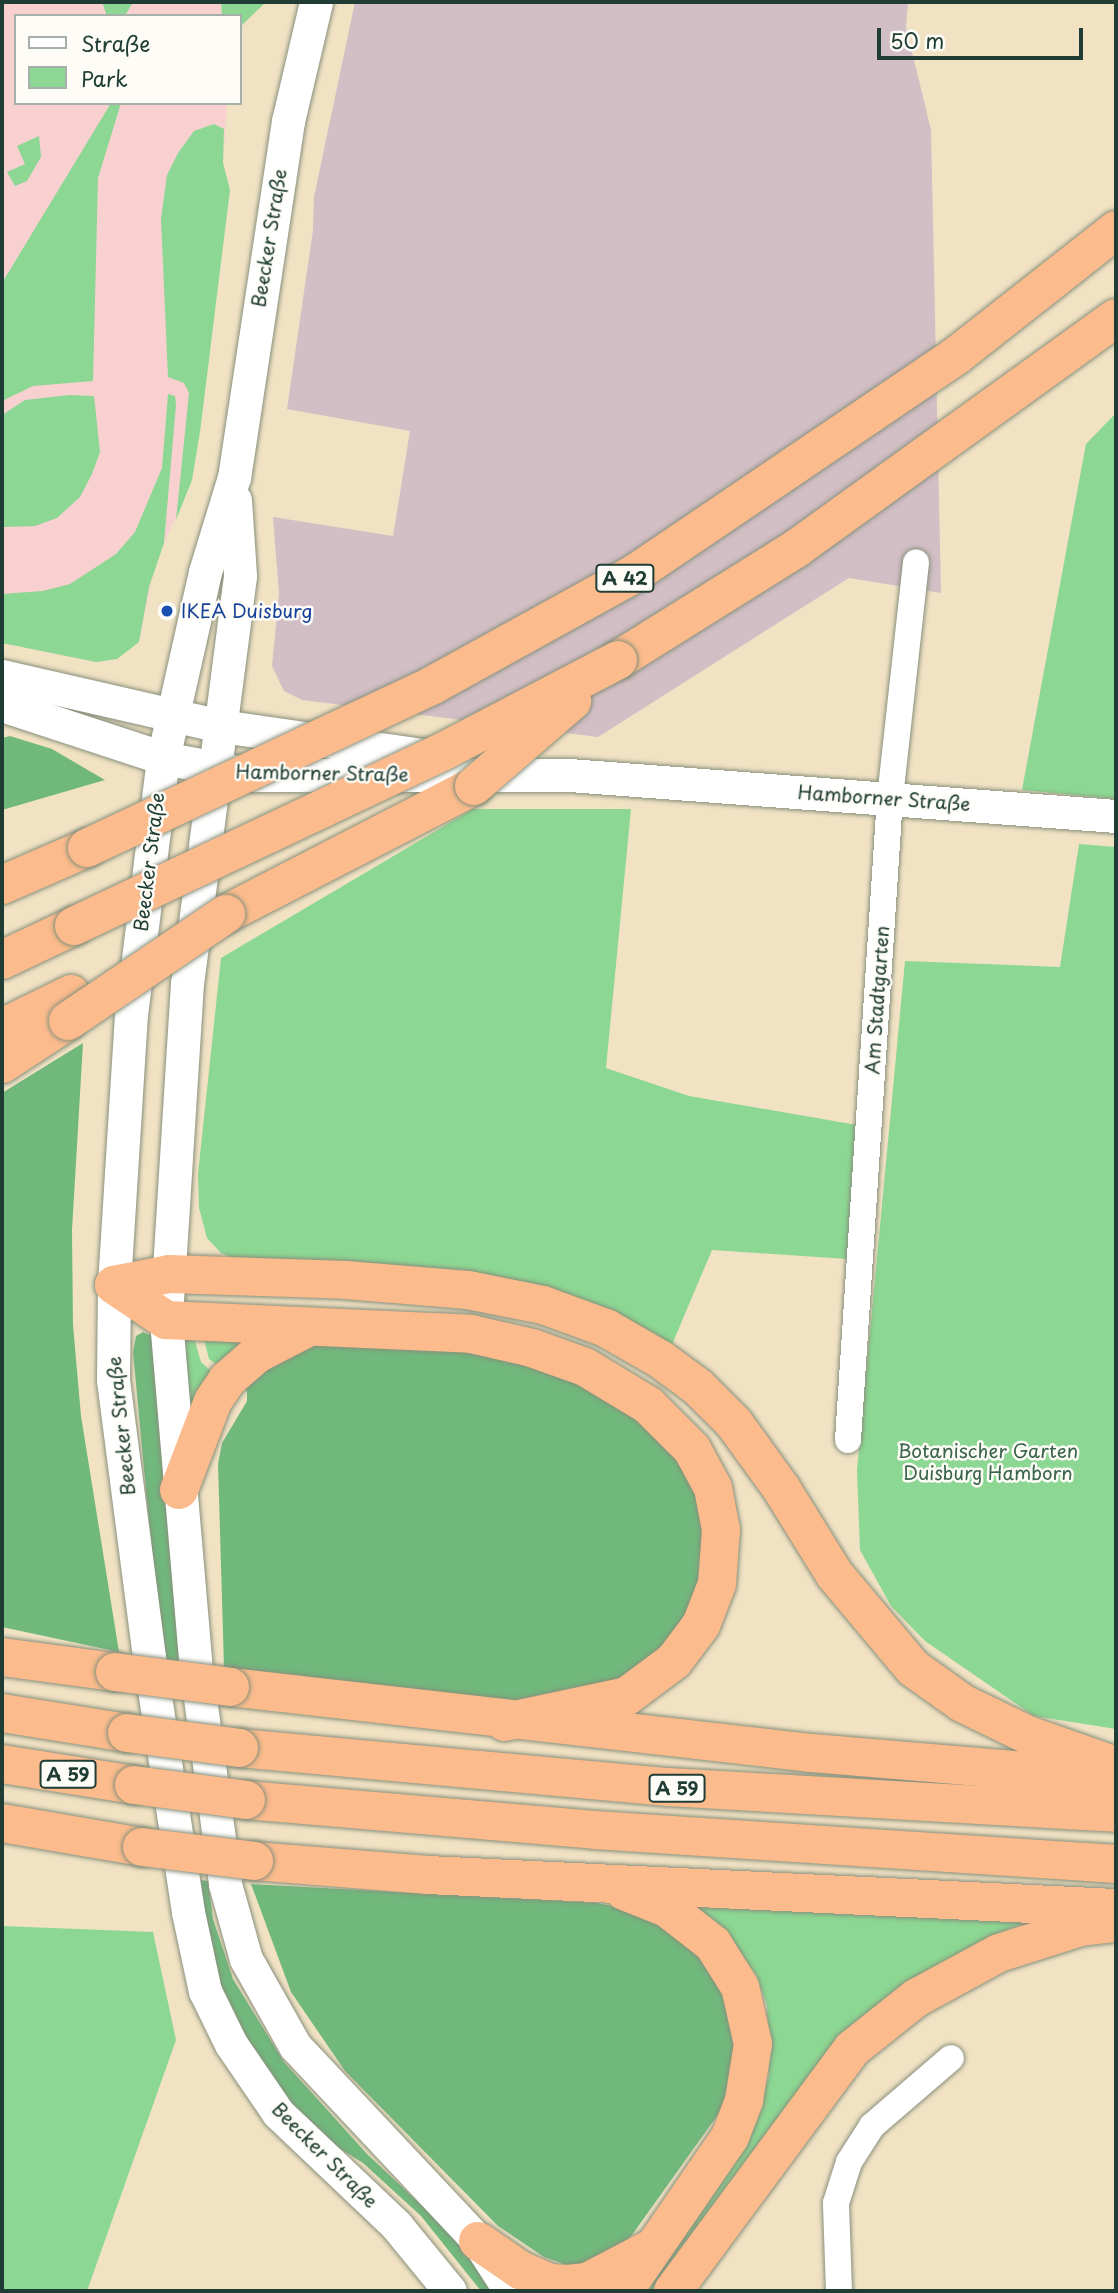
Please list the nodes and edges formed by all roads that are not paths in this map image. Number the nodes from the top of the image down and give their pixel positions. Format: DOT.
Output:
graph roads {
  1 [pos="316,2"];
  2 [pos="1116,230"];
  3 [pos="1116,318"];
  4 [pos="234,477"];
  5 [pos="916,562"];
  6 [pos="618,660"];
  7 [pos="2,676"];
  8 [pos="2,705"];
  9 [pos="172,716"];
  10 [pos="221,726"];
  11 [pos="163,758"];
  12 [pos="215,771"];
  13 [pos="569,775"];
  14 [pos="890,798"];
  15 [pos="1116,816"];
  16 [pos="19,870"];
  17 [pos="2,885"];
  18 [pos="2,960"];
  19 [pos="69,1008"];
  20 [pos="2,1028"];
  21 [pos="2,1064"];
  22 [pos="169,1274"];
  23 [pos="114,1285"];
  24 [pos="166,1320"];
  25 [pos="311,1326"];
  26 [pos="848,1440"];
  27 [pos="179,1490"];
  28 [pos="2,1657"];
  29 [pos="2,1713"];
  30 [pos="505,1721"];
  31 [pos="2,1763"];
  32 [pos="1116,1766"];
  33 [pos="1116,1778"];
  34 [pos="1116,1813"];
  35 [pos="9,1826"];
  36 [pos="1116,1864"];
  37 [pos="600,1881"];
  38 [pos="1116,1908"];
  39 [pos="1116,1923"];
  40 [pos="951,2058"];
  41 [pos="478,2241"];
  42 [pos="657,2244"];
  43 [pos="450,2291"];
  44 [pos="510,2291"];
  45 [pos="624,2291"];
  46 [pos="673,2291"];
  47 [pos="839,2291"];
  1 -- 4 [label="street, Beecker Straße"];
  2 -- 16 [label="highway, A 42, bridge"];
  3 -- 6 [label="highway"];
  4 -- 9 [label="street, Beecker Straße"];
  4 -- 10 [label="street, Beecker Straße"];
  5 -- 14 [label="street, Am Stadtgarten"];
  6 -- 18 [label="highway, bridge"];
  6 -- 19 [label="highway, bridge"];
  7 -- 9 [label="street, Hamborner Straße"];
  8 -- 11 [label="street, Hamborner Straße"];
  9 -- 10 [label="street, Hamborner Straße"];
  9 -- 11 [label="street, Beecker Straße"];
  10 -- 12 [label="street, Beecker Straße"];
  10 -- 13 [label="street, Hamborner Straße"];
  11 -- 12 [label="street, Hamborner Straße"];
  11 -- 23 [label="street, Beecker Straße"];
  12 -- 13 [label="street, Hamborner Straße"];
  12 -- 22 [label="street, Beecker Straße"];
  13 -- 14 [label="street, Hamborner Straße"];
  14 -- 15 [label="street, Hamborner Straße"];
  14 -- 26 [label="street, Am Stadtgarten"];
  16 -- 17 [label="highway, A 42"];
  19 -- 20 [label="highway"];
  19 -- 21 [label="highway"];
  22 -- 23 [label="highway"];
  22 -- 24 [label="street, Beecker Straße"];
  22 -- 32 [label="highway"];
  23 -- 24 [label="highway"];
  23 -- 43 [label="street, Beecker Straße"];
  24 -- 25 [label="highway"];
  24 -- 27 [label="street, Beecker Straße"];
  25 -- 27 [label="highway"];
  25 -- 30 [label="highway"];
  27 -- 41 [label="street, Beecker Straße"];
  28 -- 30 [label="highway, bridge"];
  29 -- 34 [label="highway, A 59, bridge"];
  30 -- 33 [label="highway"];
  31 -- 36 [label="highway, A 59, bridge"];
  35 -- 37 [label="highway, bridge"];
  37 -- 38 [label="highway"];
  37 -- 42 [label="highway"];
  39 -- 46 [label="highway"];
  40 -- 47 [label="street"];
  41 -- 42 [label="highway"];
  41 -- 44 [label="street, Beecker Straße"];
  42 -- 45 [label="highway"];
}
